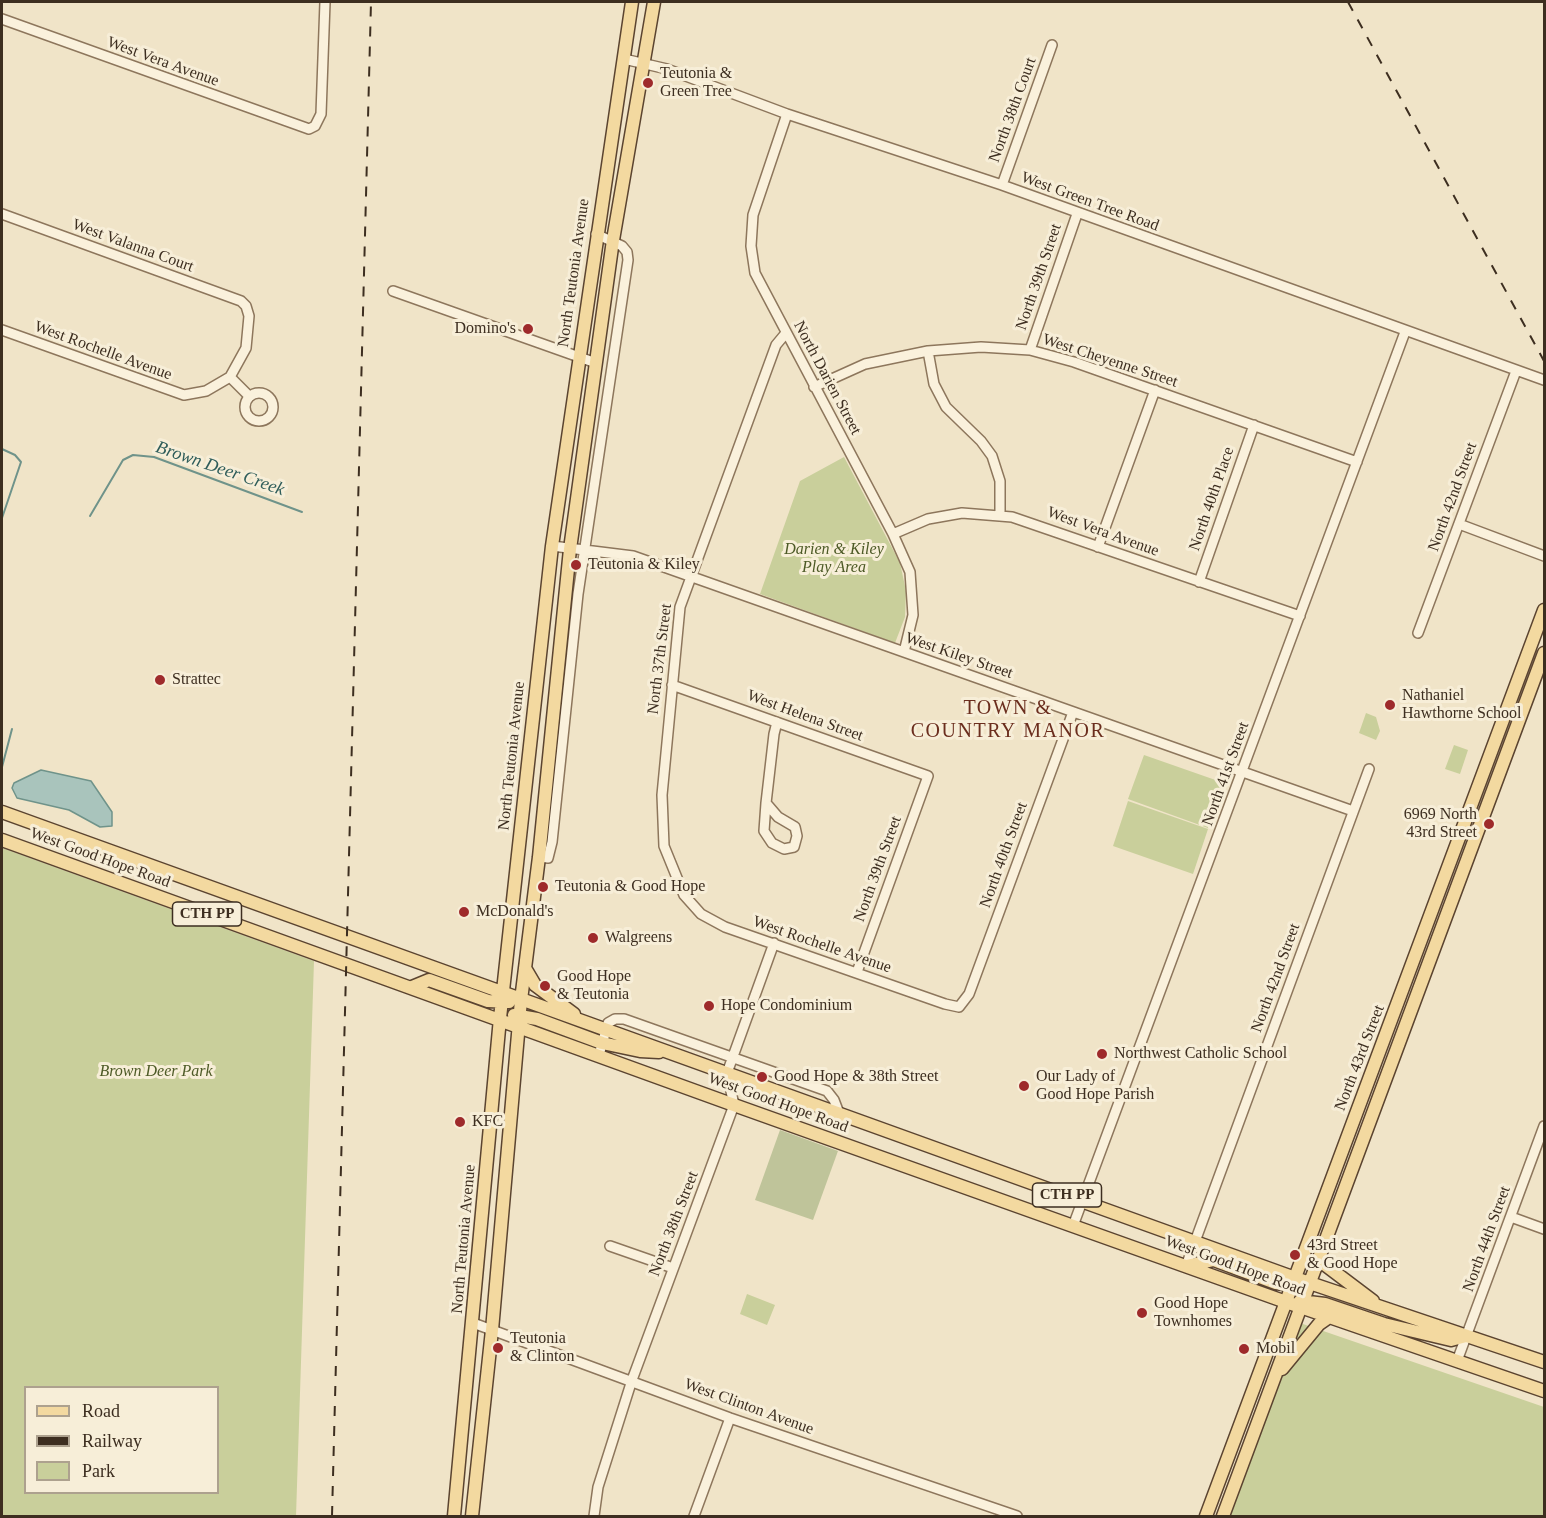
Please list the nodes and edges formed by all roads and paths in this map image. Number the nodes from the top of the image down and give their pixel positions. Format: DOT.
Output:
graph roads {
  1 [pos="325,2"];
  2 [pos="632,2"];
  3 [pos="654,2"];
  4 [pos="2,19"];
  5 [pos="1052,45"];
  6 [pos="624,58"];
  7 [pos="642,62"];
  8 [pos="787,114"];
  9 [pos="1002,186"];
  10 [pos="2,214"];
  11 [pos="1077,214"];
  12 [pos="596,234"];
  13 [pos="613,240"];
  14 [pos="393,291"];
  15 [pos="2,330"];
  16 [pos="1405,332"];
  17 [pos="786,333"];
  18 [pos="1030,350"];
  19 [pos="928,351"];
  20 [pos="578,357"];
  21 [pos="596,363"];
  22 [pos="1515,371"];
  23 [pos="230,377"];
  24 [pos="1545,381"];
  25 [pos="814,387"];
  26 [pos="1155,390"];
  27 [pos="249,396"];
  28 [pos="1254,425"];
  29 [pos="1357,462"];
  30 [pos="1000,515"];
  31 [pos="1459,524"];
  32 [pos="893,534"];
  33 [pos="552,546"];
  34 [pos="1098,547"];
  35 [pos="570,549"];
  36 [pos="584,550"];
  37 [pos="1545,556"];
  38 [pos="689,576"];
  39 [pos="1199,582"];
  40 [pos="1545,610"];
  41 [pos="1300,616"];
  42 [pos="1418,633"];
  43 [pos="904,652"];
  44 [pos="1545,653"];
  45 [pos="672,685"];
  46 [pos="1073,711"];
  47 [pos="777,722"];
  48 [pos="1369,769"];
  49 [pos="1242,772"];
  50 [pos="928,776"];
  51 [pos="766,803"];
  52 [pos="1353,811"];
  53 [pos="2,812"];
  54 [pos="2,840"];
  55 [pos="543,857"];
  56 [pos="684,895"];
  57 [pos="774,943"];
  58 [pos="525,968"];
  59 [pos="857,972"];
  60 [pos="412,987"];
  61 [pos="503,998"];
  62 [pos="521,999"];
  63 [pos="959,1007"];
  64 [pos="500,1018"];
  65 [pos="520,1021"];
  66 [pos="585,1022"];
  67 [pos="608,1025"];
  68 [pos="600,1049"];
  69 [pos="669,1052"];
  70 [pos="733,1057"];
  71 [pos="727,1073"];
  72 [pos="735,1106"];
  73 [pos="839,1113"];
  74 [pos="1545,1126"];
  75 [pos="1083,1200"];
  76 [pos="1511,1217"];
  77 [pos="1073,1226"];
  78 [pos="1545,1229"];
  79 [pos="1194,1241"];
  80 [pos="610,1246"];
  81 [pos="1320,1262"];
  82 [pos="1186,1266"];
  83 [pos="673,1268"];
  84 [pos="1294,1282"];
  85 [pos="1311,1284"];
  86 [pos="1286,1302"];
  87 [pos="1304,1304"];
  88 [pos="1381,1307"];
  89 [pos="1329,1317"];
  90 [pos="473,1323"];
  91 [pos="492,1330"];
  92 [pos="1466,1336"];
  93 [pos="1457,1361"];
  94 [pos="1545,1362"];
  95 [pos="1279,1371"];
  96 [pos="632,1380"];
  97 [pos="1545,1391"];
  98 [pos="730,1418"];
  99 [pos="454,1516"];
  100 [pos="472,1516"];
  101 [pos="594,1516"];
  102 [pos="694,1516"];
  103 [pos="1017,1516"];
  104 [pos="1206,1516"];
  105 [pos="1223,1516"];
  1 -- 4 [label="street, West Vera Avenue"];
  2 -- 6 [label="main road, North Teutonia Avenue"];
  3 -- 7 [label="main road, North Teutonia Avenue"];
  5 -- 9 [label="street, North 38th Court"];
  6 -- 7 [label="street, West Green Tree Road"];
  6 -- 12 [label="main road, North Teutonia Avenue"];
  7 -- 8 [label="street, West Green Tree Road"];
  7 -- 13 [label="main road, North Teutonia Avenue"];
  8 -- 9 [label="street, West Green Tree Road"];
  8 -- 17 [label="street, North Darien Street"];
  9 -- 11 [label="street, West Green Tree Road"];
  10 -- 23 [label="street, West Valanna Court"];
  11 -- 16 [label="street, West Green Tree Road"];
  11 -- 18 [label="street, North 39th Street"];
  12 -- 13 [label="street"];
  12 -- 20 [label="main road, North Teutonia Avenue"];
  13 -- 21 [label="main road, North Teutonia Avenue"];
  13 -- 36 [label="street, North Teutonia Avenue"];
  14 -- 20 [label="street"];
  15 -- 23 [label="street, West Rochelle Avenue"];
  16 -- 22 [label="street, West Green Tree Road"];
  16 -- 29 [label="street, North 41st Street"];
  17 -- 25 [label="street, North Darien Street"];
  17 -- 38 [label="street, North 37th Street"];
  18 -- 19 [label="street, West Cheyenne Street"];
  18 -- 26 [label="street, West Cheyenne Street"];
  19 -- 25 [label="street, West Cheyenne Street"];
  19 -- 30 [label="street"];
  20 -- 21 [label="street"];
  20 -- 33 [label="main road, North Teutonia Avenue"];
  21 -- 35 [label="main road, North Teutonia Avenue"];
  22 -- 24 [label="street, West Green Tree Road"];
  22 -- 31 [label="street, North 42nd Street"];
  23 -- 27 [label="street"];
  25 -- 32 [label="street, North Darien Street"];
  26 -- 28 [label="street, West Cheyenne Street"];
  26 -- 34 [label="street"];
  28 -- 29 [label="street, West Cheyenne Street"];
  28 -- 39 [label="street, North 40th Place"];
  29 -- 41 [label="street, North 41st Street"];
  30 -- 32 [label="street, West Vera Avenue"];
  30 -- 34 [label="street, West Vera Avenue"];
  31 -- 37 [label="street"];
  31 -- 42 [label="street, North 42nd Street"];
  32 -- 43 [label="street, North Darien Street"];
  33 -- 35 [label="street, West Kiley Street"];
  33 -- 61 [label="main road, North Teutonia Avenue"];
  34 -- 39 [label="street, West Vera Avenue"];
  35 -- 36 [label="street, West Kiley Street"];
  35 -- 55 [label="main road, North Teutonia Avenue"];
  36 -- 38 [label="street, West Kiley Street"];
  36 -- 55 [label="street, North Teutonia Avenue"];
  38 -- 43 [label="street, West Kiley Street"];
  38 -- 45 [label="street, North 37th Street"];
  39 -- 41 [label="street, West Vera Avenue"];
  40 -- 84 [label="main road, North 43rd Street"];
  41 -- 49 [label="street, North 41st Street"];
  43 -- 46 [label="street, West Kiley Street"];
  44 -- 81 [label="main road, North 43rd Street"];
  45 -- 47 [label="street, West Helena Street"];
  45 -- 56 [label="street, North 37th Street"];
  46 -- 49 [label="street, West Kiley Street"];
  46 -- 63 [label="street, North 40th Street"];
  47 -- 50 [label="street, West Helena Street"];
  47 -- 51 [label="street"];
  48 -- 52 [label="street, North 42nd Street"];
  49 -- 52 [label="street, West Kiley Street"];
  49 -- 75 [label="street, North 41st Street"];
  50 -- 59 [label="street, North 39th Street"];
  51 -- 51 [label="street"];
  52 -- 79 [label="street, North 42nd Street"];
  53 -- 61 [label="main road, West Good Hope Road / CTH PP"];
  54 -- 60 [label="main road, West Good Hope Road / CTH PP"];
  55 -- 58 [label="main road, North Teutonia Avenue"];
  56 -- 57 [label="street, West Rochelle Avenue"];
  57 -- 59 [label="street, West Rochelle Avenue"];
  57 -- 70 [label="street"];
  58 -- 62 [label="main road, North Teutonia Avenue"];
  58 -- 66 [label="main road"];
  59 -- 63 [label="street, West Rochelle Avenue"];
  60 -- 61 [label="main road"];
  60 -- 64 [label="main road, West Good Hope Road / CTH PP"];
  61 -- 62 [label="main road"];
  61 -- 64 [label="main road, North Teutonia Avenue"];
  62 -- 65 [label="main road, North Teutonia Avenue"];
  62 -- 66 [label="main road, West Good Hope Road / CTH PP"];
  64 -- 65 [label="main road"];
  64 -- 90 [label="main road, North Teutonia Avenue"];
  65 -- 68 [label="main road"];
  65 -- 91 [label="main road, North Teutonia Avenue"];
  66 -- 67 [label="main road, West Good Hope Road / CTH PP"];
  67 -- 68 [label="street"];
  67 -- 69 [label="main road, West Good Hope Road / CTH PP"];
  67 -- 70 [label="street, West Good Hope Road"];
  68 -- 69 [label="main road"];
  68 -- 72 [label="main road, West Good Hope Road / CTH PP"];
  69 -- 71 [label="main road, West Good Hope Road / CTH PP"];
  70 -- 71 [label="street"];
  70 -- 73 [label="street, West Good Hope Road"];
  71 -- 72 [label="street"];
  71 -- 73 [label="main road, West Good Hope Road / CTH PP"];
  72 -- 77 [label="main road, West Good Hope Road / CTH PP"];
  72 -- 83 [label="street, North 38th Street"];
  73 -- 75 [label="main road, West Good Hope Road / CTH PP"];
  74 -- 76 [label="street, North 44th Street"];
  75 -- 77 [label="street, North 41st Street"];
  75 -- 79 [label="main road, West Good Hope Road / CTH PP"];
  76 -- 78 [label="street"];
  76 -- 92 [label="street, North 44th Street"];
  77 -- 82 [label="main road, West Good Hope Road / CTH PP"];
  79 -- 82 [label="street, North 42nd Street"];
  79 -- 84 [label="main road, West Good Hope Road / CTH PP"];
  80 -- 83 [label="street"];
  81 -- 85 [label="main road, North 43rd Street"];
  81 -- 88 [label="main road"];
  82 -- 84 [label="main road"];
  82 -- 86 [label="main road, West Good Hope Road / CTH PP"];
  83 -- 96 [label="street, North 38th Street"];
  84 -- 85 [label="main road, West Good Hope Road / CTH PP"];
  84 -- 86 [label="main road, North 43rd Street"];
  85 -- 87 [label="main road, North 43rd Street"];
  85 -- 88 [label="main road, West Good Hope Road / CTH PP"];
  86 -- 87 [label="main road, West Good Hope Road / CTH PP"];
  86 -- 104 [label="main road, North 43rd Street"];
  87 -- 89 [label="main road, West Good Hope Road / CTH PP"];
  87 -- 92 [label="main road"];
  87 -- 95 [label="main road, North 43rd Street"];
  88 -- 92 [label="main road, West Good Hope Road / CTH PP"];
  89 -- 93 [label="main road, West Good Hope Road / CTH PP"];
  89 -- 95 [label="main road"];
  90 -- 91 [label="street, West Clinton Avenue"];
  90 -- 99 [label="main road, North Teutonia Avenue"];
  91 -- 96 [label="street, West Clinton Avenue"];
  91 -- 100 [label="main road, North Teutonia Avenue"];
  92 -- 93 [label="street, North 44th Street"];
  92 -- 94 [label="main road, West Good Hope Road / CTH PP"];
  93 -- 97 [label="main road, West Good Hope Road / CTH PP"];
  95 -- 105 [label="main road, North 43rd Street"];
  96 -- 98 [label="street, West Clinton Avenue"];
  96 -- 101 [label="street, North 38th Street"];
  98 -- 102 [label="street"];
  98 -- 103 [label="street, West Clinton Avenue"];
}
